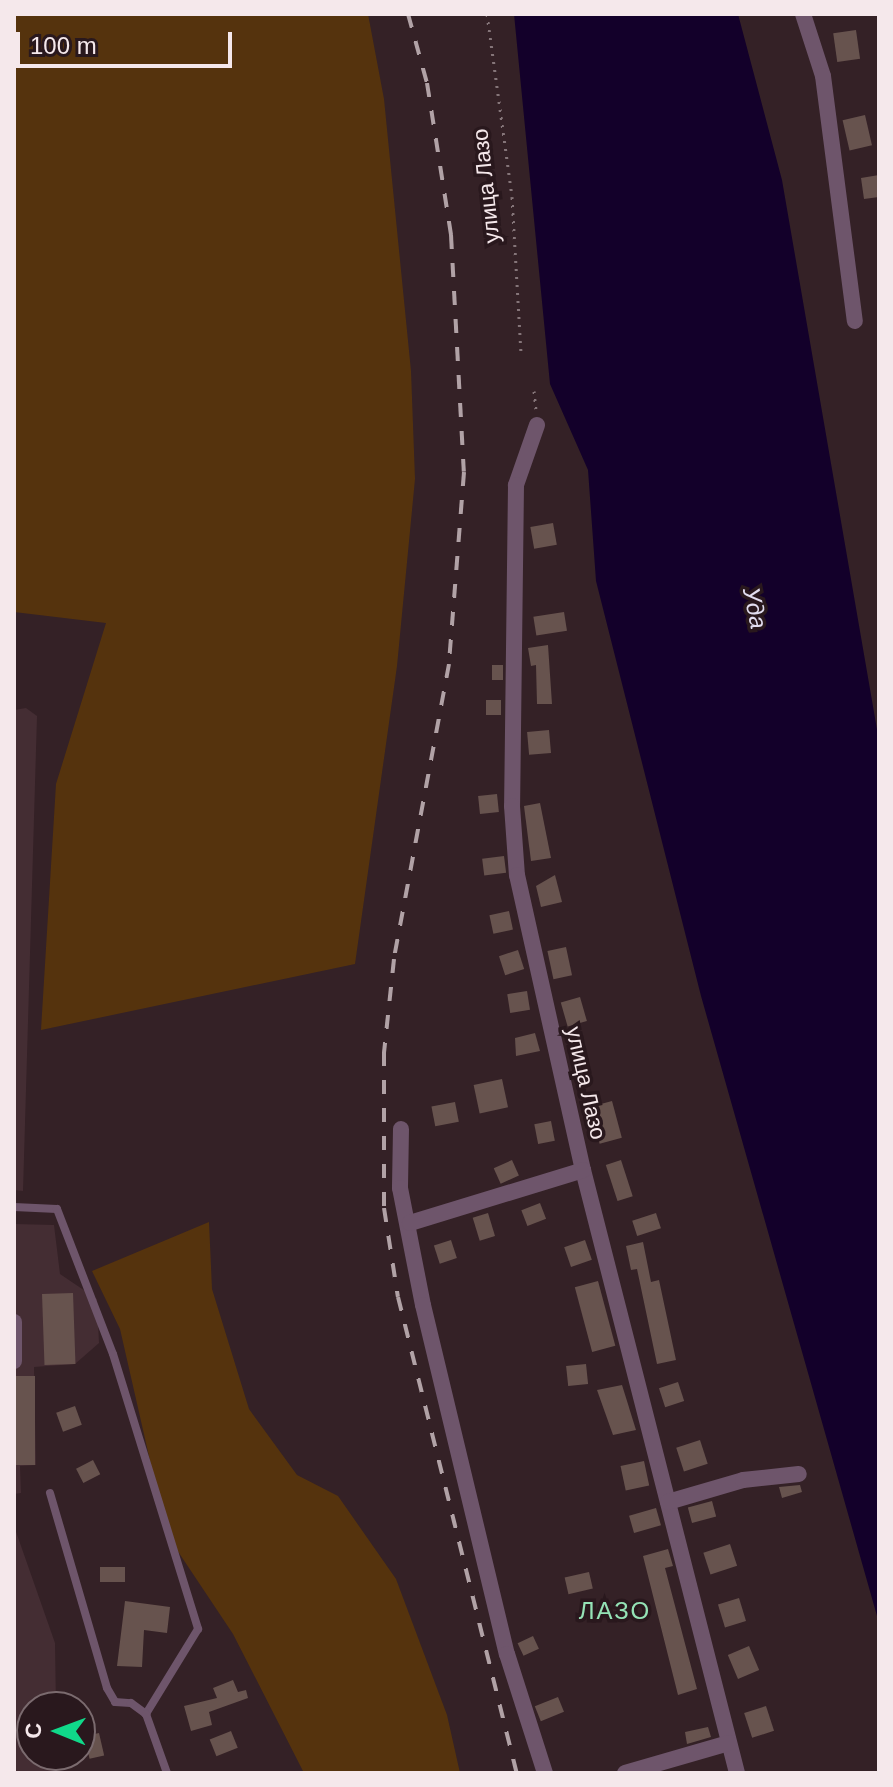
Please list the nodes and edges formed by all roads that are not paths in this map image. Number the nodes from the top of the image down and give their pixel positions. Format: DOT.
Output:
graph roads {
  1 [pos="803,14"];
  2 [pos="855,321"];
  3 [pos="537,425"];
  4 [pos="401,1129"];
  5 [pos="583,1170"];
  6 [pos="14,1207"];
  7 [pos="410,1223"];
  8 [pos="14,1322"];
  9 [pos="14,1361"];
  10 [pos="799,1474"];
  11 [pos="50,1493"];
  12 [pos="668,1502"];
  13 [pos="146,1714"];
  14 [pos="729,1743"];
  15 [pos="167,1773"];
  16 [pos="545,1773"];
  17 [pos="625,1773"];
  18 [pos="737,1773"];
  1 -- 2 [label="street"];
  3 -- 5 [label="street, улица Лазо"];
  4 -- 7 [label="street"];
  5 -- 7 [label="street"];
  5 -- 12 [label="street, улица Лазо"];
  6 -- 13 [label="lane"];
  7 -- 16 [label="street"];
  8 -- 9 [label="street"];
  10 -- 12 [label="street"];
  11 -- 13 [label="lane"];
  12 -- 14 [label="street, улица Лазо"];
  13 -- 15 [label="lane"];
  14 -- 17 [label="street"];
  14 -- 18 [label="street, улица Лазо"];
}
